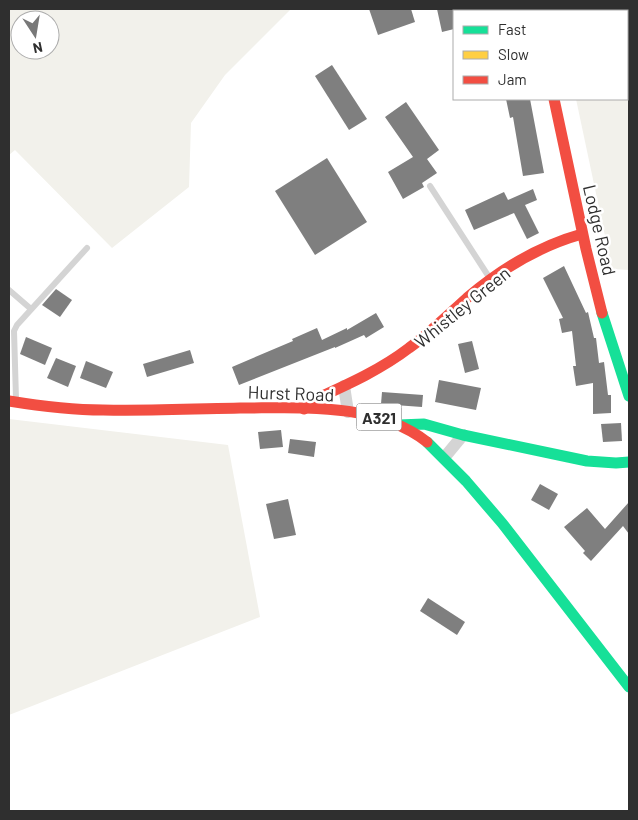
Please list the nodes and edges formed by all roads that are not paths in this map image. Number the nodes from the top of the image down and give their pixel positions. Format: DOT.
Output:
graph roads {
  1 [pos="554,100"];
  2 [pos="430,186"];
  3 [pos="582,234"];
  4 [pos="87,248"];
  5 [pos="491,280"];
  6 [pos="9,290"];
  7 [pos="31,309"];
  8 [pos="344,386"];
  9 [pos="629,396"];
  10 [pos="12,402"];
  11 [pos="304,409"];
  12 [pos="348,412"];
  13 [pos="400,425"];
  14 [pos="463,435"];
  15 [pos="444,458"];
  16 [pos="629,462"];
  17 [pos="629,687"];
  1 -- 3 [label="main road, Lodge Road"];
  2 -- 5 [label="lane"];
  3 -- 5 [label="main road, Whistley Green"];
  3 -- 9 [label="main road, Lodge Road"];
  4 -- 7 [label="lane"];
  5 -- 8 [label="main road, Whistley Green"];
  6 -- 7 [label="lane"];
  7 -- 10 [label="lane"];
  8 -- 11 [label="main road, Whistley Green"];
  8 -- 12 [label="street"];
  10 -- 11 [label="main road, Hurst Road / A321"];
  11 -- 12 [label="main road, Hurst Road / A321"];
  12 -- 13 [label="main road, Hurst Road / A321"];
  13 -- 14 [label="main road"];
  13 -- 15 [label="main road, Hurst Road / A321"];
  14 -- 15 [label="street"];
  14 -- 16 [label="main road"];
  15 -- 17 [label="main road, Hurst Road / A321"];
}
